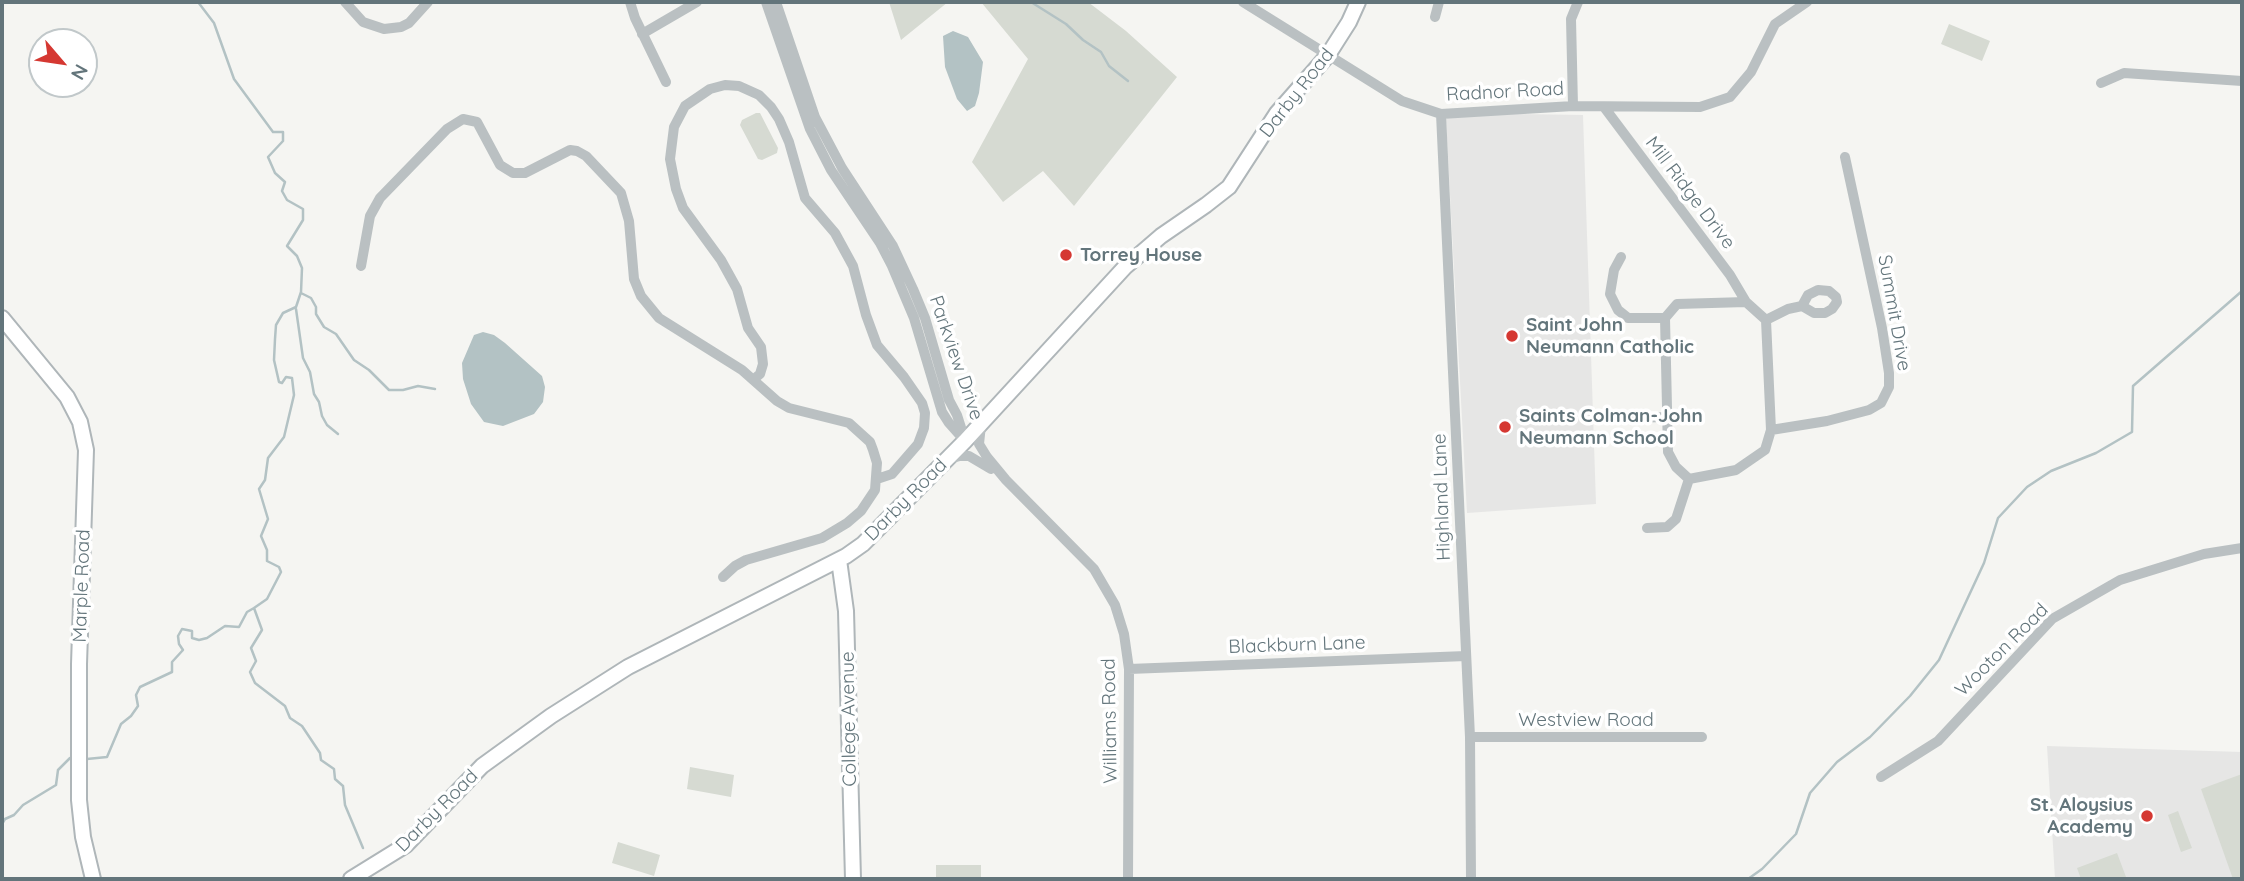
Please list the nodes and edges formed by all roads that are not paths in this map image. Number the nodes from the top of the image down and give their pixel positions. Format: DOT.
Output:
graph roads {
  1 [pos="345,2"];
  2 [pos="428,2"];
  3 [pos="630,2"];
  4 [pos="697,2"];
  5 [pos="766,2"];
  6 [pos="776,2"];
  7 [pos="1243,2"];
  8 [pos="1358,2"];
  9 [pos="1439,2"];
  10 [pos="1578,2"];
  11 [pos="1807,2"];
  12 [pos="1435,17"];
  13 [pos="642,34"];
  14 [pos="784,36"];
  15 [pos="1328,54"];
  16 [pos="2242,81"];
  17 [pos="666,82"];
  18 [pos="2101,83"];
  19 [pos="1573,106"];
  20 [pos="1604,107"];
  21 [pos="1441,114"];
  22 [pos="1845,157"];
  23 [pos="1620,257"];
  24 [pos="361,266"];
  25 [pos="1746,302"];
  26 [pos="1802,306"];
  27 [pos="2,317"];
  28 [pos="1665,318"];
  29 [pos="1766,320"];
  30 [pos="754,379"];
  31 [pos="1667,417"];
  32 [pos="1625,418"];
  33 [pos="982,422"];
  34 [pos="1771,430"];
  35 [pos="965,441"];
  36 [pos="946,460"];
  37 [pos="877,479"];
  38 [pos="1689,479"];
  39 [pos="1006,480"];
  40 [pos="1647,528"];
  41 [pos="2242,548"];
  42 [pos="839,560"];
  43 [pos="723,577"];
  44 [pos="1466,656"];
  45 [pos="1129,668"];
  46 [pos="1470,737"];
  47 [pos="1702,737"];
  48 [pos="1881,777"];
  49 [pos="93,879"];
  50 [pos="351,879"];
  51 [pos="853,879"];
  52 [pos="1128,879"];
  53 [pos="1471,879"];
  1 -- 2 [label="street"];
  3 -- 13 [label="street"];
  4 -- 13 [label="street"];
  5 -- 14 [label="street, Parkview Drive"];
  6 -- 14 [label="street, Parkview Drive"];
  7 -- 15 [label="street, Radnor Road"];
  8 -- 15 [label="main road, Darby Road"];
  9 -- 12 [label="street"];
  10 -- 19 [label="street"];
  11 -- 20 [label="street, Radnor Road"];
  13 -- 17 [label="street"];
  14 -- 35 [label="street, Parkview Drive"];
  15 -- 21 [label="street, Radnor Road"];
  15 -- 33 [label="main road, Darby Road"];
  16 -- 18 [label="street"];
  19 -- 20 [label="street, Radnor Road"];
  19 -- 21 [label="street, Radnor Road"];
  20 -- 25 [label="street, Mill Ridge Drive"];
  21 -- 44 [label="street, Highland Lane"];
  22 -- 34 [label="street, Summit Drive"];
  23 -- 28 [label="street"];
  24 -- 30 [label="street"];
  25 -- 28 [label="street"];
  25 -- 29 [label="street, Mill Ridge Drive"];
  26 -- 29 [label="street"];
  27 -- 49 [label="main road, Marple Road"];
  28 -- 31 [label="street"];
  29 -- 34 [label="street"];
  30 -- 37 [label="street"];
  30 -- 37 [label="street"];
  31 -- 32 [label="street"];
  31 -- 38 [label="street"];
  33 -- 35 [label="main road, Darby Road"];
  33 -- 39 [label="street, Williams Road"];
  34 -- 38 [label="street"];
  35 -- 36 [label="main road, Darby Road"];
  36 -- 39 [label="street, Williams Road"];
  36 -- 42 [label="main road, Darby Road"];
  37 -- 43 [label="street"];
  38 -- 40 [label="street"];
  39 -- 45 [label="street, Williams Road"];
  41 -- 48 [label="street, Wooton Road"];
  42 -- 50 [label="main road, Darby Road"];
  42 -- 51 [label="main road, College Avenue"];
  44 -- 45 [label="street, Blackburn Lane"];
  44 -- 46 [label="street, Highland Lane"];
  45 -- 52 [label="street, Williams Road"];
  46 -- 47 [label="street, Westview Road"];
  46 -- 53 [label="street, Highland Lane"];
}
